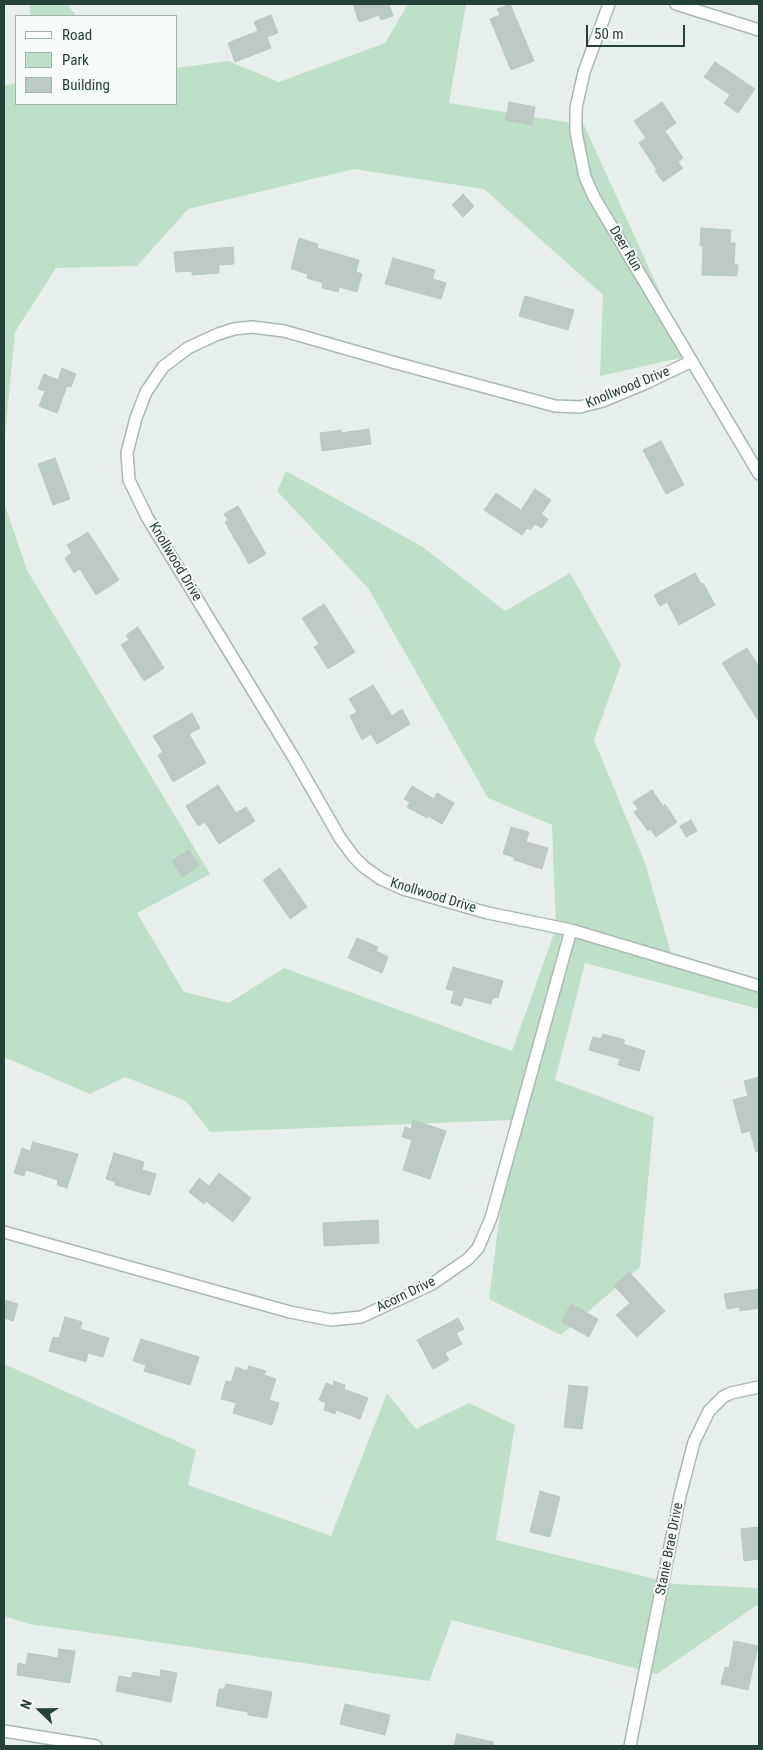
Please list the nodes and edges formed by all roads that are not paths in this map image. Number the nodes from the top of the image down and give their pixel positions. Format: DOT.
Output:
graph roads {
  1 [pos="610,4"];
  2 [pos="676,4"];
  3 [pos="759,30"];
  4 [pos="692,361"];
  5 [pos="759,474"];
  6 [pos="571,930"];
  7 [pos="759,986"];
  8 [pos="4,1232"];
  9 [pos="759,1387"];
  10 [pos="4,1731"];
  11 [pos="96,1746"];
  12 [pos="630,1746"];
  1 -- 4 [label="street, Deer Run"];
  2 -- 3 [label="street"];
  4 -- 5 [label="street, Deer Run"];
  4 -- 6 [label="street, Knollwood Drive"];
  6 -- 7 [label="street, Knollwood Drive"];
  6 -- 8 [label="street, Acorn Drive"];
  9 -- 12 [label="street, Stanie Brae Drive"];
  10 -- 11 [label="street"];
}
